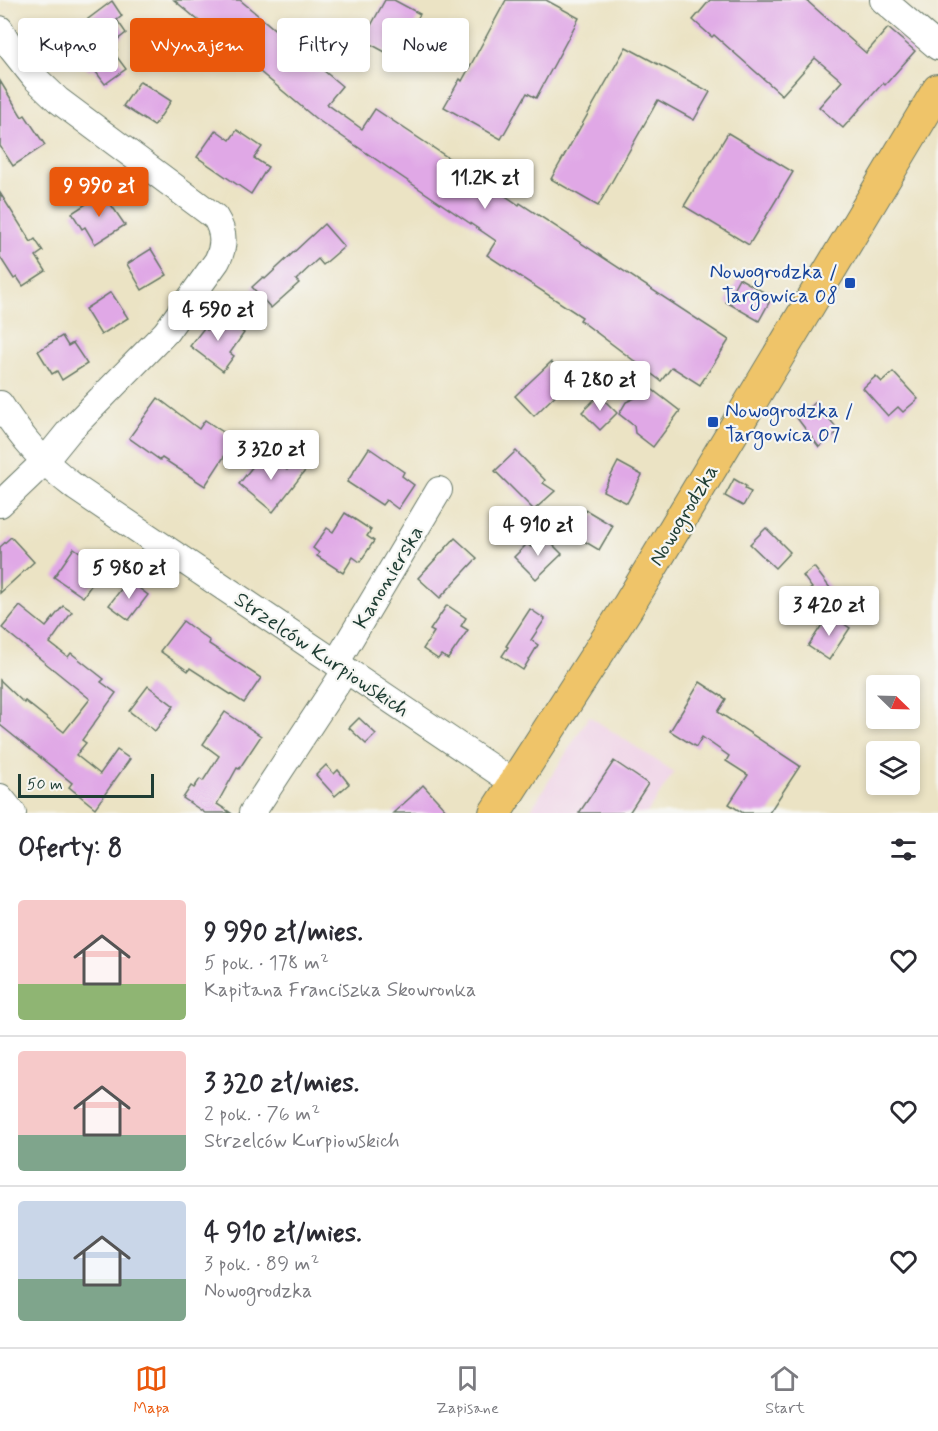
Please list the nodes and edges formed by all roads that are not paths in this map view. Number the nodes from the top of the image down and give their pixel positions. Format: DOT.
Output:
graph roads {
  1 [pos="883,0"];
  2 [pos="0,29"];
  3 [pos="938,47"];
  4 [pos="938,90"];
  5 [pos="0,404"];
  6 [pos="44,462"];
  7 [pos="439,490"];
  8 [pos="0,504"];
  9 [pos="341,666"];
  10 [pos="514,783"];
  11 [pos="0,797"];
  12 [pos="13,813"];
  13 [pos="252,813"];
  14 [pos="495,813"];
  1 -- 3 [label="street"];
  2 -- 6 [label="street"];
  4 -- 10 [label="main road, Nowogrodzka"];
  5 -- 6 [label="street, Strzelców Kurpiowskich"];
  6 -- 8 [label="street"];
  6 -- 9 [label="street, Strzelców Kurpiowskich"];
  7 -- 9 [label="street, Kanonierska"];
  9 -- 10 [label="street, Strzelców Kurpiowskich"];
  9 -- 13 [label="street, Kanonierska"];
  10 -- 14 [label="main road, Nowogrodzka"];
  11 -- 12 [label="street"];
}
